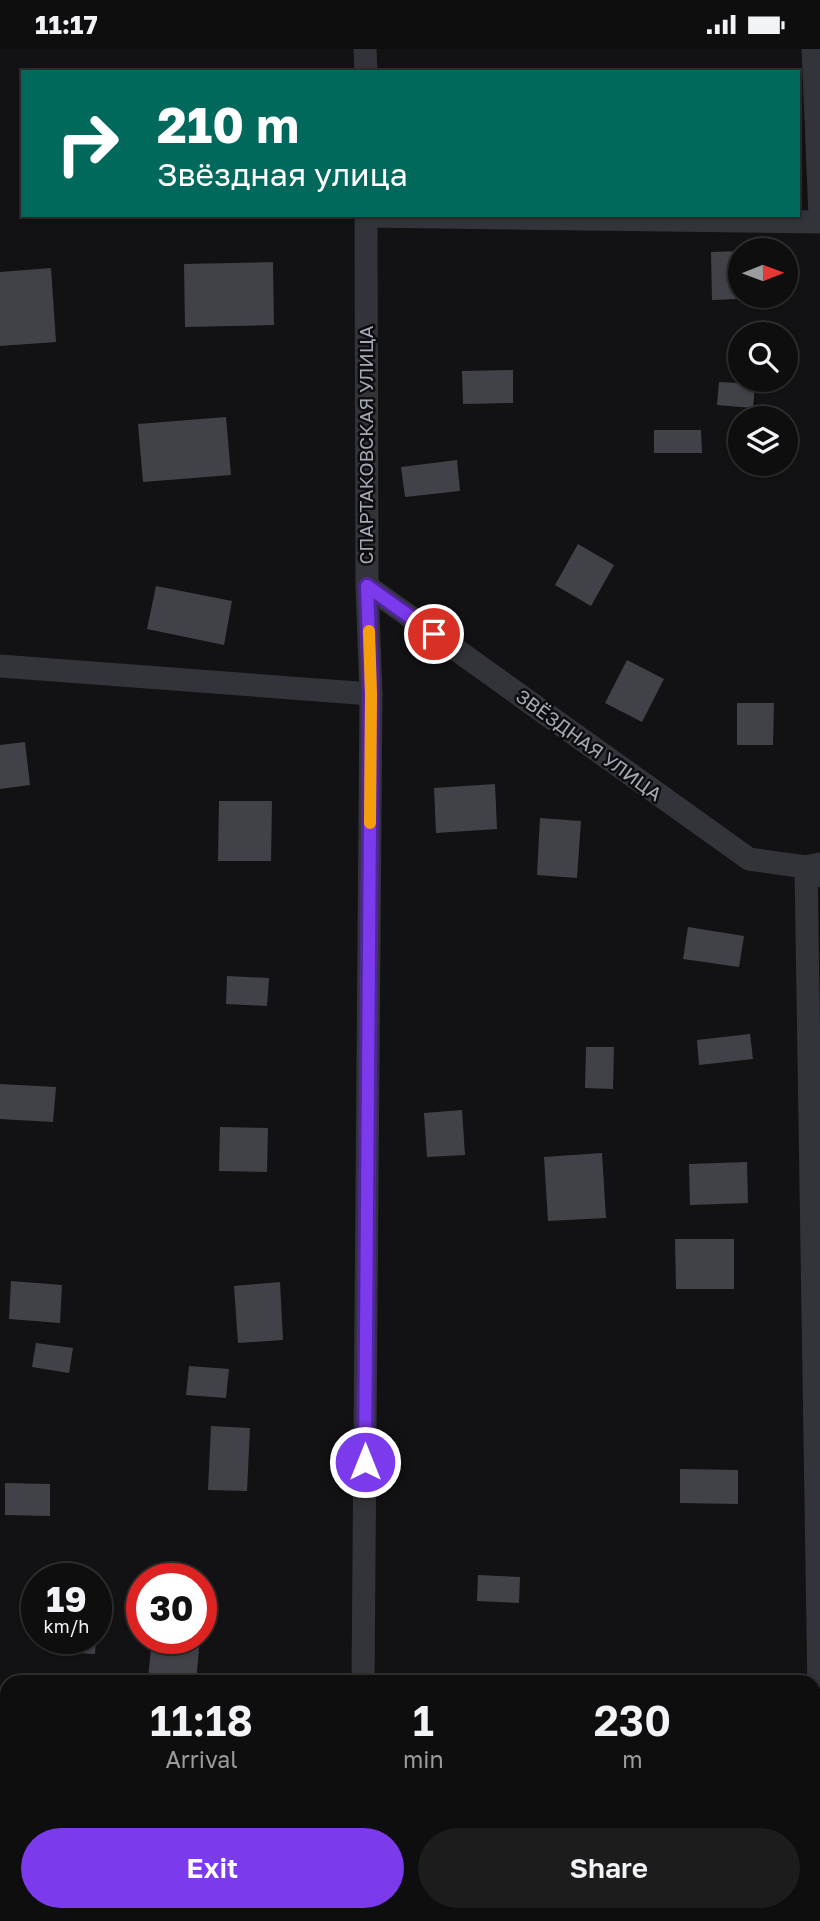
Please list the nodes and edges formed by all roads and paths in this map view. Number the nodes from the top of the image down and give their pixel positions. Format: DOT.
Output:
graph roads {
  1 [pos="365,49"];
  2 [pos="813,49"];
  3 [pos="366,70"];
  4 [pos="820,215"];
  5 [pos="366,217"];
  6 [pos="442,217"];
  7 [pos="820,222"];
  8 [pos="367,586"];
  9 [pos="0,666"];
  10 [pos="371,694"];
  11 [pos="815,870"];
  12 [pos="363,1675"];
  13 [pos="819,1675"];
  1 -- 3 [label="street"];
  2 -- 4 [label="street"];
  5 -- 8 [label="street, СПАРТАКОВСКАЯ УЛИЦА"];
  6 -- 7 [label="street"];
  8 -- 10 [label="street, СПАРТАКОВСКАЯ УЛИЦА"];
  8 -- 11 [label="street, ЗВЁЗДНАЯ УЛИЦА"];
  9 -- 10 [label="street"];
  10 -- 12 [label="street, СПАРТАКОВСКАЯ УЛИЦА"];
  11 -- 13 [label="street"];
}
